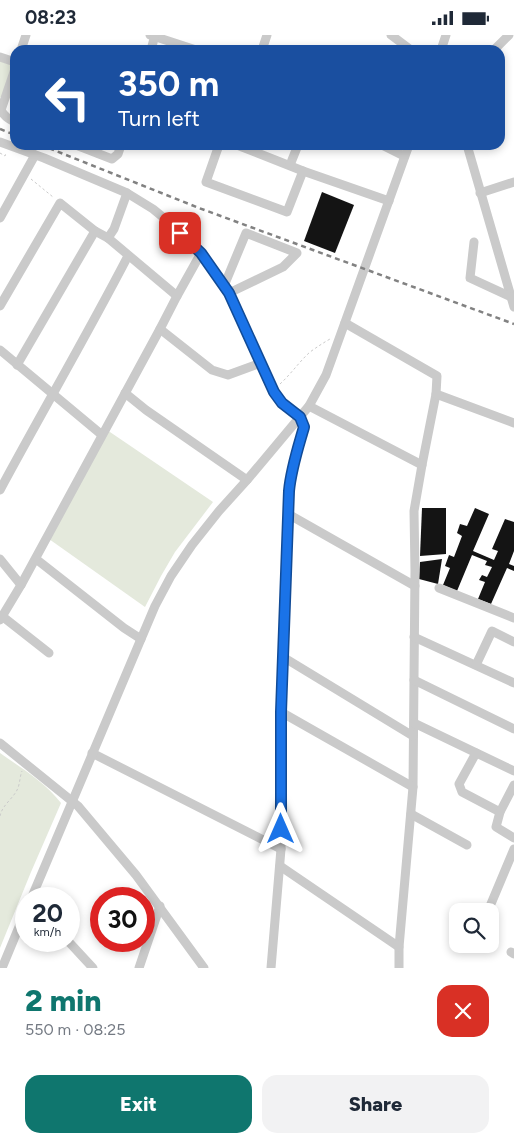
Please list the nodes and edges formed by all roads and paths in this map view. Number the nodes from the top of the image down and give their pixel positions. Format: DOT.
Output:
graph roads {
  1 [pos="153,35"];
  2 [pos="391,35"];
  3 [pos="509,35"];
  4 [pos="182,45"];
  5 [pos="404,45"];
  6 [pos="499,45"];
  7 [pos="10,81"];
  8 [pos="2,99"];
  9 [pos="10,120"];
  10 [pos="22,150"];
  11 [pos="89,150"];
  12 [pos="119,150"];
  13 [pos="217,150"];
  14 [pos="250,150"];
  15 [pos="296,150"];
  16 [pos="391,150"];
  17 [pos="406,150"];
  18 [pos="468,150"];
  19 [pos="36,155"];
  20 [pos="404,157"];
  21 [pos="290,165"];
  22 [pos="303,171"];
  23 [pos="25,174"];
  24 [pos="514,182"];
  25 [pos="127,193"];
  26 [pos="480,193"];
  27 [pos="389,201"];
  28 [pos="60,203"];
  29 [pos="0,218"];
  30 [pos="95,231"];
  31 [pos="108,239"];
  32 [pos="474,242"];
  33 [pos="201,253"];
  34 [pos="128,256"];
  35 [pos="510,278"];
  36 [pos="227,290"];
  37 [pos="177,295"];
  38 [pos="511,297"];
  39 [pos="0,306"];
  40 [pos="514,307"];
  41 [pos="345,323"];
  42 [pos="160,329"];
  43 [pos="333,337"];
  44 [pos="0,350"];
  45 [pos="261,363"];
  46 [pos="17,365"];
  47 [pos="273,390"];
  48 [pos="125,393"];
  49 [pos="52,394"];
  50 [pos="436,394"];
  51 [pos="309,406"];
  52 [pos="300,417"];
  53 [pos="514,423"];
  54 [pos="102,435"];
  55 [pos="422,465"];
  56 [pos="247,480"];
  57 [pos="0,491"];
  58 [pos="288,514"];
  59 [pos="0,559"];
  60 [pos="36,559"];
  61 [pos="22,585"];
  62 [pos="415,586"];
  63 [pos="439,588"];
  64 [pos="1,618"];
  65 [pos="514,618"];
  66 [pos="414,637"];
  67 [pos="141,639"];
  68 [pos="514,642"];
  69 [pos="49,653"];
  70 [pos="283,657"];
  71 [pos="476,665"];
  72 [pos="414,680"];
  73 [pos="514,683"];
  74 [pos="281,712"];
  75 [pos="414,723"];
  76 [pos="514,729"];
  77 [pos="413,736"];
  78 [pos="0,743"];
  79 [pos="92,753"];
  80 [pos="476,753"];
  81 [pos="27,764"];
  82 [pos="514,771"];
  83 [pos="514,785"];
  84 [pos="413,787"];
  85 [pos="72,801"];
  86 [pos="500,812"];
  87 [pos="411,814"];
  88 [pos="0,816"];
  89 [pos="514,838"];
  90 [pos="467,845"];
  91 [pos="281,849"];
  92 [pos="514,849"];
  93 [pos="280,867"];
  94 [pos="36,887"];
  95 [pos="491,903"];
  96 [pos="160,906"];
  97 [pos="15,937"];
  98 [pos="399,947"];
  99 [pos="78,952"];
  100 [pos="2,968"];
  101 [pos="93,968"];
  102 [pos="139,968"];
  103 [pos="204,968"];
  104 [pos="271,968"];
  105 [pos="399,968"];
  1 -- 4 [label="street"];
  2 -- 5 [label="street"];
  3 -- 6 [label="street"];
  7 -- 8 [label="street"];
  8 -- 9 [label="street"];
  10 -- 19 [label="street"];
  11 -- 12 [label="street"];
  13 -- 22 [label="street"];
  14 -- 21 [label="street"];
  15 -- 21 [label="street"];
  16 -- 20 [label="street"];
  17 -- 20 [label="street"];
  18 -- 26 [label="street"];
  19 -- 23 [label="street"];
  19 -- 25 [label="street"];
  20 -- 27 [label="street"];
  21 -- 22 [label="street"];
  22 -- 27 [label="street"];
  23 -- 28 [label="path"];
  23 -- 29 [label="street"];
  24 -- 26 [label="street"];
  25 -- 31 [label="street"];
  25 -- 33 [label="street"];
  26 -- 35 [label="street"];
  27 -- 41 [label="street"];
  28 -- 30 [label="street"];
  28 -- 39 [label="street"];
  30 -- 31 [label="street"];
  30 -- 46 [label="street"];
  31 -- 34 [label="street"];
  32 -- 38 [label="street"];
  33 -- 36 [label="street"];
  33 -- 37 [label="street"];
  34 -- 37 [label="street"];
  34 -- 49 [label="street"];
  35 -- 38 [label="street"];
  36 -- 36 [label="street"];
  36 -- 45 [label="street"];
  37 -- 42 [label="street"];
  38 -- 40 [label="street"];
  41 -- 50 [label="street"];
  41 -- 51 [label="street"];
  42 -- 45 [label="street"];
  42 -- 48 [label="street"];
  43 -- 47 [label="path"];
  44 -- 46 [label="street"];
  45 -- 47 [label="street"];
  46 -- 49 [label="street"];
  47 -- 52 [label="street"];
  48 -- 54 [label="street"];
  48 -- 56 [label="street"];
  49 -- 54 [label="street"];
  49 -- 57 [label="street"];
  50 -- 53 [label="street"];
  50 -- 55 [label="street"];
  51 -- 52 [label="street"];
  51 -- 55 [label="street"];
  52 -- 56 [label="street"];
  52 -- 58 [label="street"];
  54 -- 60 [label="street"];
  55 -- 62 [label="street"];
  56 -- 67 [label="street"];
  58 -- 62 [label="street"];
  58 -- 70 [label="street"];
  59 -- 61 [label="street"];
  60 -- 61 [label="street"];
  60 -- 67 [label="street"];
  61 -- 64 [label="street"];
  62 -- 66 [label="street"];
  63 -- 65 [label="street"];
  64 -- 69 [label="street"];
  66 -- 71 [label="street"];
  66 -- 72 [label="street"];
  67 -- 79 [label="street"];
  68 -- 71 [label="street"];
  70 -- 74 [label="street"];
  70 -- 77 [label="street"];
  71 -- 73 [label="street"];
  72 -- 75 [label="street"];
  72 -- 76 [label="street"];
  74 -- 84 [label="street"];
  74 -- 91 [label="street"];
  75 -- 77 [label="street"];
  75 -- 80 [label="street"];
  77 -- 84 [label="street"];
  78 -- 81 [label="street"];
  79 -- 85 [label="street"];
  79 -- 91 [label="street"];
  80 -- 82 [label="street"];
  80 -- 86 [label="street"];
  81 -- 85 [label="street"];
  81 -- 88 [label="path"];
  83 -- 86 [label="street"];
  84 -- 87 [label="street"];
  85 -- 94 [label="street"];
  85 -- 96 [label="street"];
  86 -- 89 [label="street"];
  87 -- 90 [label="street"];
  87 -- 98 [label="street"];
  91 -- 93 [label="street"];
  92 -- 95 [label="street"];
  93 -- 98 [label="street"];
  93 -- 104 [label="street"];
  96 -- 102 [label="street"];
  96 -- 103 [label="street"];
  97 -- 100 [label="street"];
  98 -- 105 [label="street"];
  99 -- 101 [label="street"];
}
